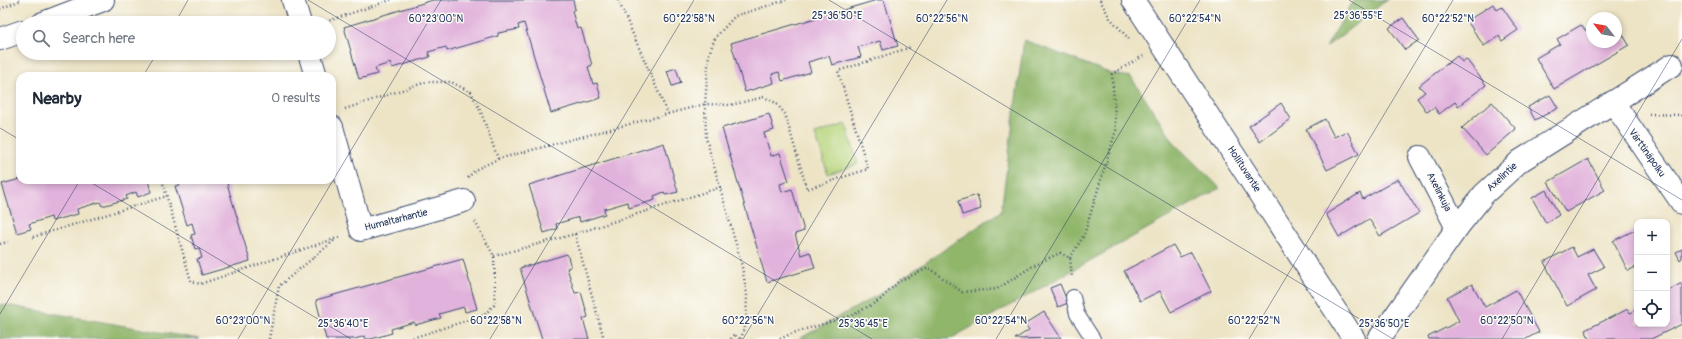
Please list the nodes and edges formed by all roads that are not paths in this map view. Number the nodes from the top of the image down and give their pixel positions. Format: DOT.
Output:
graph roads {
  1 [pos="103,0"];
  2 [pos="293,0"];
  3 [pos="1133,0"];
  4 [pos="61,16"];
  5 [pos="298,16"];
  6 [pos="16,33"];
  7 [pos="0,39"];
  8 [pos="311,60"];
  9 [pos="1672,65"];
  10 [pos="315,72"];
  11 [pos="1613,102"];
  12 [pos="336,119"];
  13 [pos="1420,156"];
  14 [pos="464,201"];
  15 [pos="1682,203"];
  16 [pos="1458,228"];
  17 [pos="1074,296"];
  18 [pos="1093,339"];
  19 [pos="1354,339"];
  20 [pos="1378,339"];
  1 -- 4 [label="street"];
  2 -- 5 [label="street"];
  3 -- 19 [label="street, Hollituvantie"];
  6 -- 7 [label="street"];
  8 -- 10 [label="street"];
  9 -- 11 [label="street, Axelintie"];
  11 -- 15 [label="street, Värttinäpolku"];
  11 -- 16 [label="street, Axelintie"];
  12 -- 14 [label="street, Humaltarhantie"];
  13 -- 16 [label="street, Axelinkuja"];
  16 -- 20 [label="street, Axelintie"];
  17 -- 18 [label="lane"];
}
